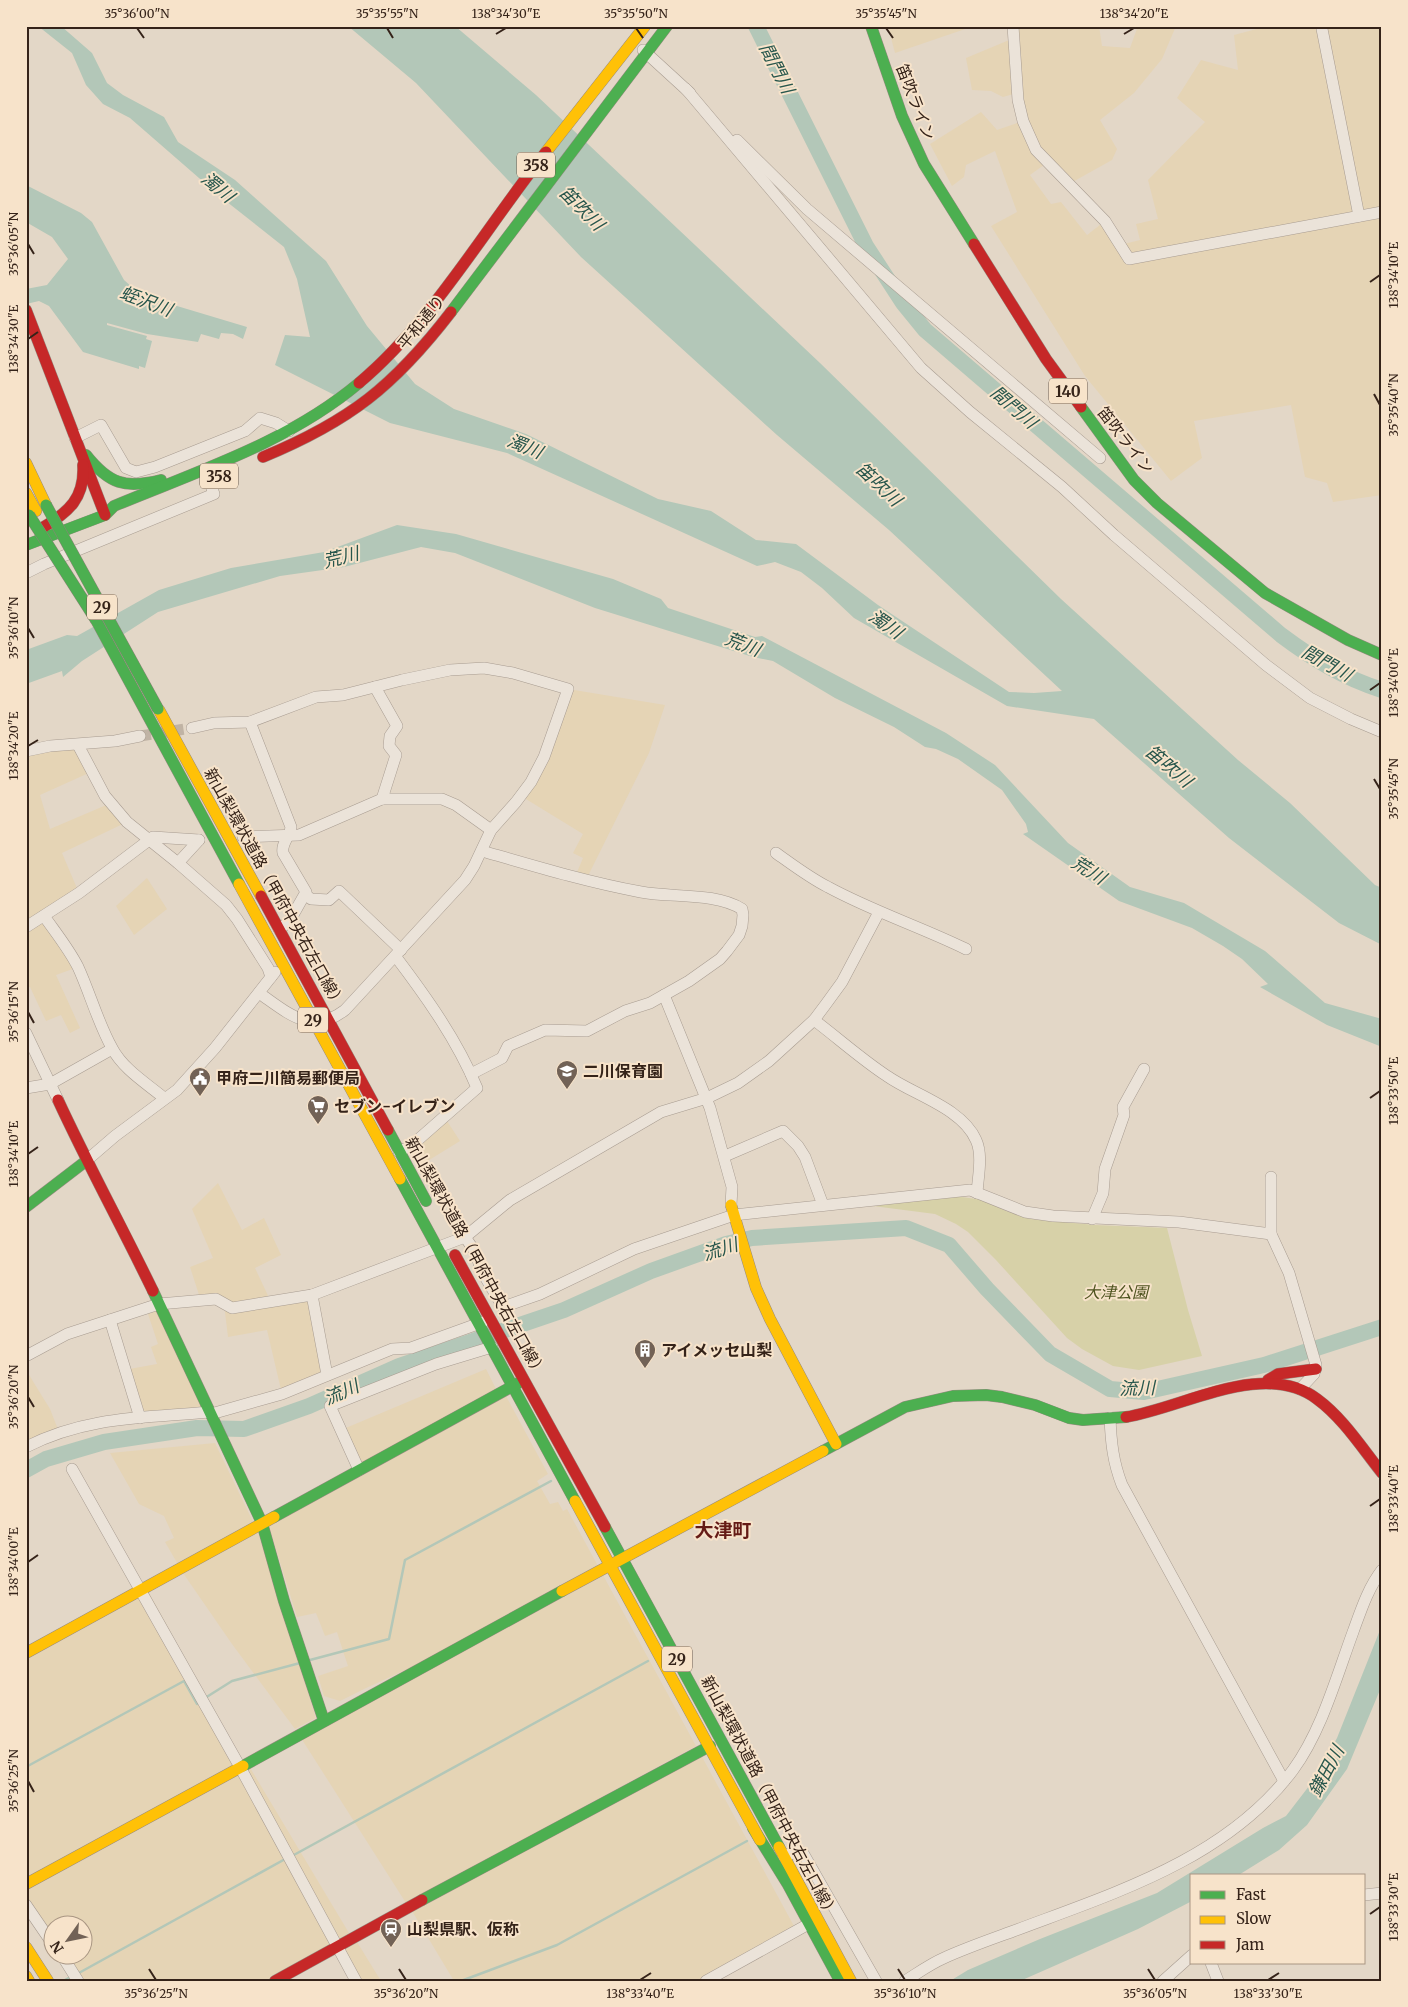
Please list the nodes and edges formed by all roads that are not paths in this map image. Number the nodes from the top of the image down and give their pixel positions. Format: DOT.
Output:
graph roads {
  1 [pos="645,26"];
  2 [pos="667,26"];
  3 [pos="870,26"];
  4 [pos="1013,26"];
  5 [pos="1322,29"];
  6 [pos="628,46"];
  7 [pos="646,53"];
  8 [pos="686,89"];
  9 [pos="1382,212"];
  10 [pos="1359,216"];
  11 [pos="27,314"];
  12 [pos="289,430"];
  13 [pos="76,438"];
  14 [pos="239,454"];
  15 [pos="1100,458"];
  16 [pos="255,461"];
  17 [pos="26,463"];
  18 [pos="26,470"];
  19 [pos="209,480"];
  20 [pos="26,493"];
  21 [pos="34,510"];
  22 [pos="136,510"];
  23 [pos="105,515"];
  24 [pos="26,537"];
  25 [pos="26,545"];
  26 [pos="26,573"];
  27 [pos="1382,655"];
  28 [pos="375,687"];
  29 [pos="250,722"];
  30 [pos="192,728"];
  31 [pos="1382,732"];
  32 [pos="140,736"];
  33 [pos="78,745"];
  34 [pos="26,751"];
  35 [pos="382,799"];
  36 [pos="491,830"];
  37 [pos="289,836"];
  38 [pos="243,837"];
  39 [pos="148,840"];
  40 [pos="482,850"];
  41 [pos="776,853"];
  42 [pos="178,863"];
  43 [pos="306,894"];
  44 [pos="879,912"];
  45 [pos="44,916"];
  46 [pos="26,927"];
  47 [pos="279,929"];
  48 [pos="966,949"];
  49 [pos="398,954"];
  50 [pos="283,966"];
  51 [pos="271,977"];
  52 [pos="260,993"];
  53 [pos="664,995"];
  54 [pos="329,1020"];
  55 [pos="814,1020"];
  56 [pos="313,1021"];
  57 [pos="26,1033"];
  58 [pos="112,1049"];
  59 [pos="1144,1069"];
  60 [pos="471,1074"];
  61 [pos="50,1084"];
  62 [pos="26,1088"];
  63 [pos="164,1098"];
  64 [pos="707,1098"];
  65 [pos="58,1100"];
  66 [pos="399,1152"];
  67 [pos="725,1156"];
  68 [pos="86,1161"];
  69 [pos="1271,1177"];
  70 [pos="977,1193"];
  71 [pos="823,1205"];
  72 [pos="26,1207"];
  73 [pos="431,1210"];
  74 [pos="734,1215"];
  75 [pos="1092,1219"];
  76 [pos="1271,1234"];
  77 [pos="465,1237"];
  78 [pos="444,1242"];
  79 [pos="312,1295"];
  80 [pos="159,1304"];
  81 [pos="110,1320"];
  82 [pos="492,1321"];
  83 [pos="480,1326"];
  84 [pos="491,1345"];
  85 [pos="26,1356"];
  86 [pos="1316,1369"];
  87 [pos="327,1375"];
  88 [pos="525,1379"];
  89 [pos="1265,1382"];
  90 [pos="514,1386"];
  91 [pos="1300,1389"];
  92 [pos="211,1413"];
  93 [pos="140,1418"];
  94 [pos="1110,1418"];
  95 [pos="836,1444"];
  96 [pos="26,1447"];
  97 [pos="72,1469"];
  98 [pos="359,1470"];
  99 [pos="1382,1473"];
  100 [pos="262,1523"];
  101 [pos="623,1558"];
  102 [pos="610,1565"];
  103 [pos="1382,1570"];
  104 [pos="140,1591"];
  105 [pos="26,1653"];
  106 [pos="324,1721"];
  107 [pos="710,1746"];
  108 [pos="240,1767"];
  109 [pos="1284,1781"];
  110 [pos="753,1828"];
  111 [pos="784,1856"];
  112 [pos="26,1884"];
  113 [pos="1382,1893"];
  114 [pos="1366,1895"];
  115 [pos="26,1905"];
  116 [pos="805,1926"];
  117 [pos="42,1928"];
  118 [pos="26,1947"];
  119 [pos="337,1947"];
  120 [pos="1190,1957"];
  121 [pos="67,1964"];
  122 [pos="1211,1964"];
  123 [pos="26,1976"];
  124 [pos="30,1981"];
  125 [pos="48,1981"];
  126 [pos="78,1981"];
  127 [pos="276,1981"];
  128 [pos="356,1981"];
  129 [pos="706,1981"];
  130 [pos="834,1981"];
  131 [pos="840,1981"];
  132 [pos="851,1981"];
  133 [pos="876,1981"];
  134 [pos="905,1981"];
  135 [pos="1163,1981"];
  136 [pos="1218,1981"];
  1 -- 6 [label="main road, 平和通り / 358"];
  2 -- 7 [label="main road, 平和通り / 358"];
  3 -- 27 [label="main road, 笛吹ライン / 140"];
  4 -- 10 [label="street"];
  5 -- 10 [label="street"];
  6 -- 7 [label="street"];
  6 -- 12 [label="main road, 平和通り / 358"];
  7 -- 8 [label="street"];
  7 -- 16 [label="main road, 平和通り / 358"];
  8 -- 15 [label="street"];
  8 -- 31 [label="street"];
  9 -- 10 [label="street"];
  11 -- 13 [label="main road"];
  12 -- 13 [label="street"];
  12 -- 14 [label="main road, 平和通り / 358"];
  13 -- 14 [label="main road"];
  13 -- 23 [label="main road"];
  13 -- 24 [label="main road"];
  14 -- 23 [label="main road, 平和通り / 358"];
  17 -- 21 [label="main road, 29"];
  18 -- 21 [label="main road, 新山梨環状道路（甲府中央右左口線） / 29"];
  19 -- 26 [label="street"];
  20 -- 21 [label="main road, 29"];
  21 -- 47 [label="main road, 新山梨環状道路（甲府中央右左口線） / 29, bridge"];
  21 -- 50 [label="main road, 新山梨環状道路（甲府中央右左口線） / 29, bridge"];
  22 -- 23 [label="main road, 平和通り / 358"];
  23 -- 25 [label="main road, 平和通り / 358"];
  28 -- 29 [label="street"];
  28 -- 35 [label="street"];
  28 -- 36 [label="street"];
  29 -- 30 [label="street"];
  29 -- 37 [label="street"];
  32 -- 33 [label="street"];
  33 -- 34 [label="street"];
  33 -- 39 [label="street"];
  35 -- 36 [label="street"];
  35 -- 37 [label="street"];
  36 -- 40 [label="street"];
  37 -- 38 [label="street"];
  37 -- 43 [label="street"];
  39 -- 42 [label="street"];
  39 -- 42 [label="street"];
  39 -- 45 [label="street"];
  40 -- 49 [label="street"];
  40 -- 53 [label="street"];
  41 -- 44 [label="street"];
  42 -- 51 [label="street"];
  43 -- 47 [label="street"];
  43 -- 49 [label="street"];
  44 -- 48 [label="street"];
  44 -- 55 [label="street"];
  45 -- 46 [label="street"];
  45 -- 58 [label="street"];
  47 -- 54 [label="main road, 新山梨環状道路（甲府中央右左口線） / 29"];
  49 -- 54 [label="street"];
  49 -- 60 [label="street"];
  50 -- 51 [label="street"];
  50 -- 56 [label="main road, 新山梨環状道路（甲府中央右左口線） / 29"];
  51 -- 52 [label="street"];
  52 -- 56 [label="street"];
  52 -- 63 [label="street"];
  53 -- 60 [label="street"];
  53 -- 64 [label="street"];
  54 -- 56 [label="street"];
  54 -- 66 [label="main road, 新山梨環状道路（甲府中央右左口線） / 29"];
  55 -- 64 [label="street"];
  55 -- 70 [label="street"];
  56 -- 78 [label="main road, 新山梨環状道路（甲府中央右左口線） / 29"];
  57 -- 61 [label="street"];
  58 -- 61 [label="street"];
  58 -- 63 [label="street"];
  59 -- 75 [label="street"];
  60 -- 66 [label="street"];
  61 -- 62 [label="street"];
  61 -- 65 [label="street"];
  63 -- 68 [label="street"];
  64 -- 67 [label="street"];
  64 -- 77 [label="street"];
  65 -- 68 [label="main road"];
  66 -- 73 [label="main road, 新山梨環状道路（甲府中央右左口線） / 29"];
  67 -- 71 [label="street"];
  67 -- 74 [label="street"];
  68 -- 72 [label="main road"];
  68 -- 80 [label="main road"];
  69 -- 76 [label="street"];
  70 -- 71 [label="street"];
  70 -- 75 [label="street"];
  71 -- 74 [label="street"];
  74 -- 77 [label="street"];
  74 -- 95 [label="main road"];
  75 -- 76 [label="street"];
  76 -- 86 [label="street"];
  77 -- 78 [label="street"];
  78 -- 79 [label="street"];
  78 -- 82 [label="main road, 新山梨環状道路（甲府中央右左口線） / 29"];
  78 -- 83 [label="main road, 新山梨環状道路（甲府中央右左口線） / 29"];
  79 -- 80 [label="street"];
  79 -- 87 [label="street"];
  80 -- 81 [label="street"];
  80 -- 92 [label="main road"];
  81 -- 85 [label="street"];
  81 -- 93 [label="street"];
  82 -- 83 [label="street"];
  82 -- 88 [label="main road, 新山梨環状道路（甲府中央右左口線） / 29"];
  83 -- 84 [label="main road, 新山梨環状道路（甲府中央右左口線） / 29"];
  83 -- 87 [label="street"];
  84 -- 90 [label="main road, 新山梨環状道路（甲府中央右左口線） / 29"];
  84 -- 98 [label="street"];
  86 -- 89 [label="main road"];
  86 -- 91 [label="street"];
  87 -- 92 [label="street"];
  88 -- 90 [label="main road"];
  88 -- 101 [label="main road, 新山梨環状道路（甲府中央右左口線） / 29"];
  89 -- 91 [label="main road"];
  89 -- 94 [label="main road"];
  90 -- 98 [label="main road"];
  90 -- 102 [label="main road, 新山梨環状道路（甲府中央右左口線） / 29"];
  91 -- 99 [label="main road"];
  92 -- 93 [label="street"];
  92 -- 100 [label="main road"];
  93 -- 96 [label="street"];
  94 -- 95 [label="main road"];
  94 -- 109 [label="street"];
  95 -- 101 [label="main road"];
  97 -- 104 [label="street"];
  98 -- 100 [label="main road"];
  100 -- 104 [label="main road"];
  100 -- 106 [label="main road"];
  101 -- 102 [label="main road"];
  101 -- 111 [label="main road, 新山梨環状道路（甲府中央右左口線） / 29"];
  102 -- 106 [label="main road"];
  102 -- 107 [label="main road, 新山梨環状道路（甲府中央右左口線） / 29"];
  103 -- 109 [label="street"];
  104 -- 105 [label="main road"];
  104 -- 108 [label="street"];
  106 -- 108 [label="main road"];
  107 -- 110 [label="main road, 新山梨環状道路（甲府中央右左口線） / 29"];
  107 -- 119 [label="main road"];
  108 -- 112 [label="main road"];
  108 -- 119 [label="street"];
  109 -- 134 [label="street"];
  110 -- 116 [label="main road"];
  110 -- 131 [label="main road"];
  111 -- 132 [label="main road, 新山梨環状道路（甲府中央右左口線） / 29"];
  111 -- 133 [label="street"];
  113 -- 114 [label="street"];
  115 -- 117 [label="street"];
  116 -- 129 [label="street"];
  116 -- 130 [label="main road"];
  118 -- 125 [label="main road"];
  119 -- 127 [label="main road"];
  119 -- 128 [label="street"];
  120 -- 135 [label="street"];
  121 -- 126 [label="street"];
  122 -- 136 [label="street"];
  123 -- 124 [label="main road"];
}
